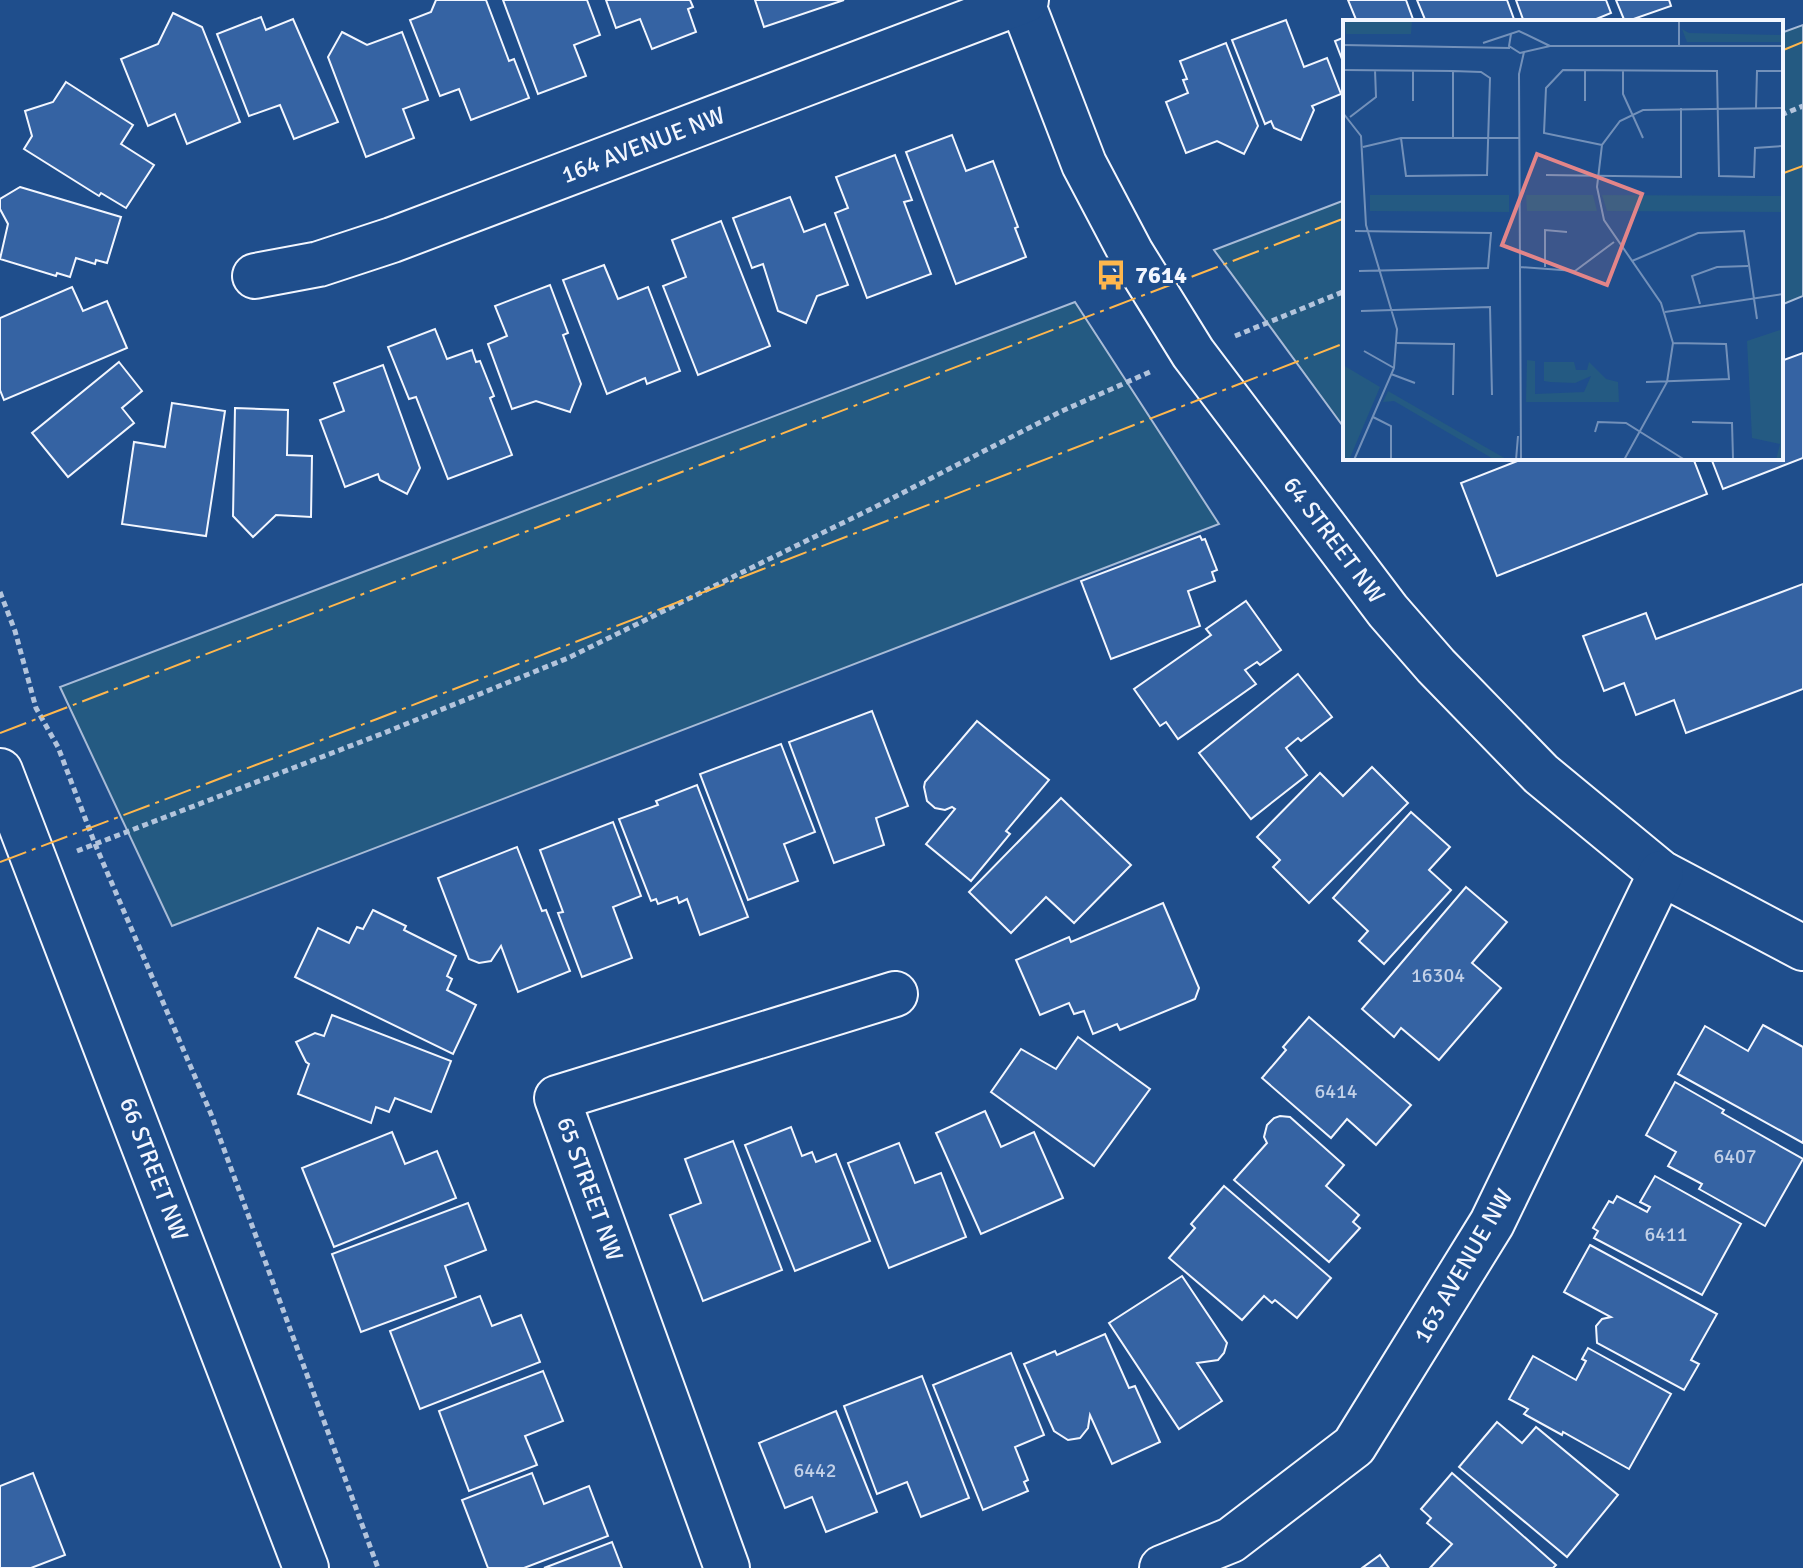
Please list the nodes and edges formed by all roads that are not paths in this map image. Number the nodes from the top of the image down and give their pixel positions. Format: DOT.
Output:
graph roads {
  1 [pos="1023,1"];
  2 [pos="255,276"];
  3 [pos="0,771"];
  4 [pos="1661,873"];
  5 [pos="1803,948"];
  6 [pos="895,994"];
  7 [pos="306,1568"];
  8 [pos="727,1568"];
  9 [pos="1162,1568"];
  1 -- 2 [label="street, 164 AVENUE NW"];
  1 -- 4 [label="street, 64 STREET NW"];
  3 -- 7 [label="street, 66 STREET NW"];
  4 -- 5 [label="street, 64 STREET NW"];
  4 -- 9 [label="street, 163 AVENUE NW"];
  6 -- 8 [label="street, 65 STREET NW"];
}
